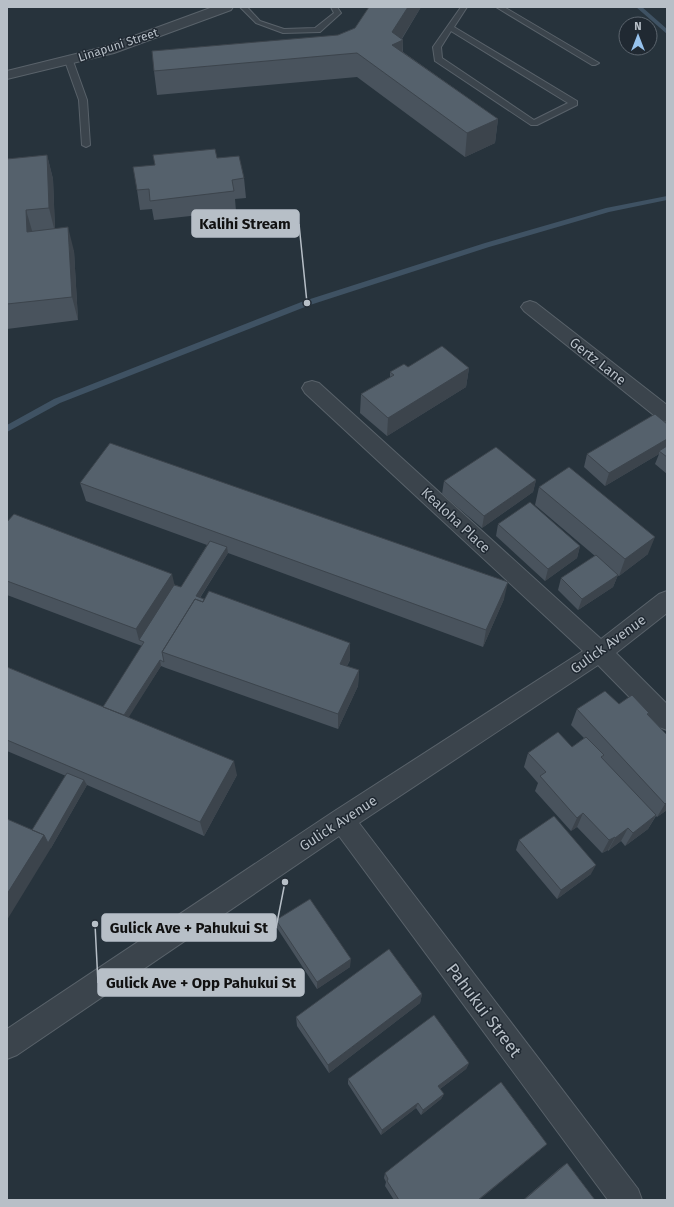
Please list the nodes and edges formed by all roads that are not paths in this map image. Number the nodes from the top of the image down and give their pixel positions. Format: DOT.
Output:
graph roads {
  1 [pos="226,7"];
  2 [pos="243,7"];
  3 [pos="334,7"];
  4 [pos="464,7"];
  5 [pos="499,7"];
  6 [pos="450,27"];
  7 [pos="69,61"];
  8 [pos="595,63"];
  9 [pos="7,75"];
  10 [pos="86,145"];
  11 [pos="530,307"];
  12 [pos="312,388"];
  13 [pos="667,415"];
  14 [pos="667,600"];
  15 [pos="600,652"];
  16 [pos="667,720"];
  17 [pos="342,820"];
  18 [pos="7,1045"];
  19 [pos="627,1200"];
  1 -- 7 [label="street, Linapuni Street"];
  2 -- 3 [label="lane"];
  4 -- 6 [label="lane"];
  5 -- 8 [label="lane"];
  6 -- 6 [label="lane"];
  7 -- 9 [label="street, Linapuni Street"];
  7 -- 10 [label="lane"];
  11 -- 13 [label="street, Gertz Lane"];
  12 -- 15 [label="street, Kealoha Place"];
  14 -- 15 [label="street, Gulick Avenue"];
  15 -- 16 [label="street, Kealoha Place"];
  15 -- 17 [label="street, Gulick Avenue"];
  17 -- 18 [label="street, Gulick Avenue"];
  17 -- 19 [label="street, Pahukui Street"];
}
